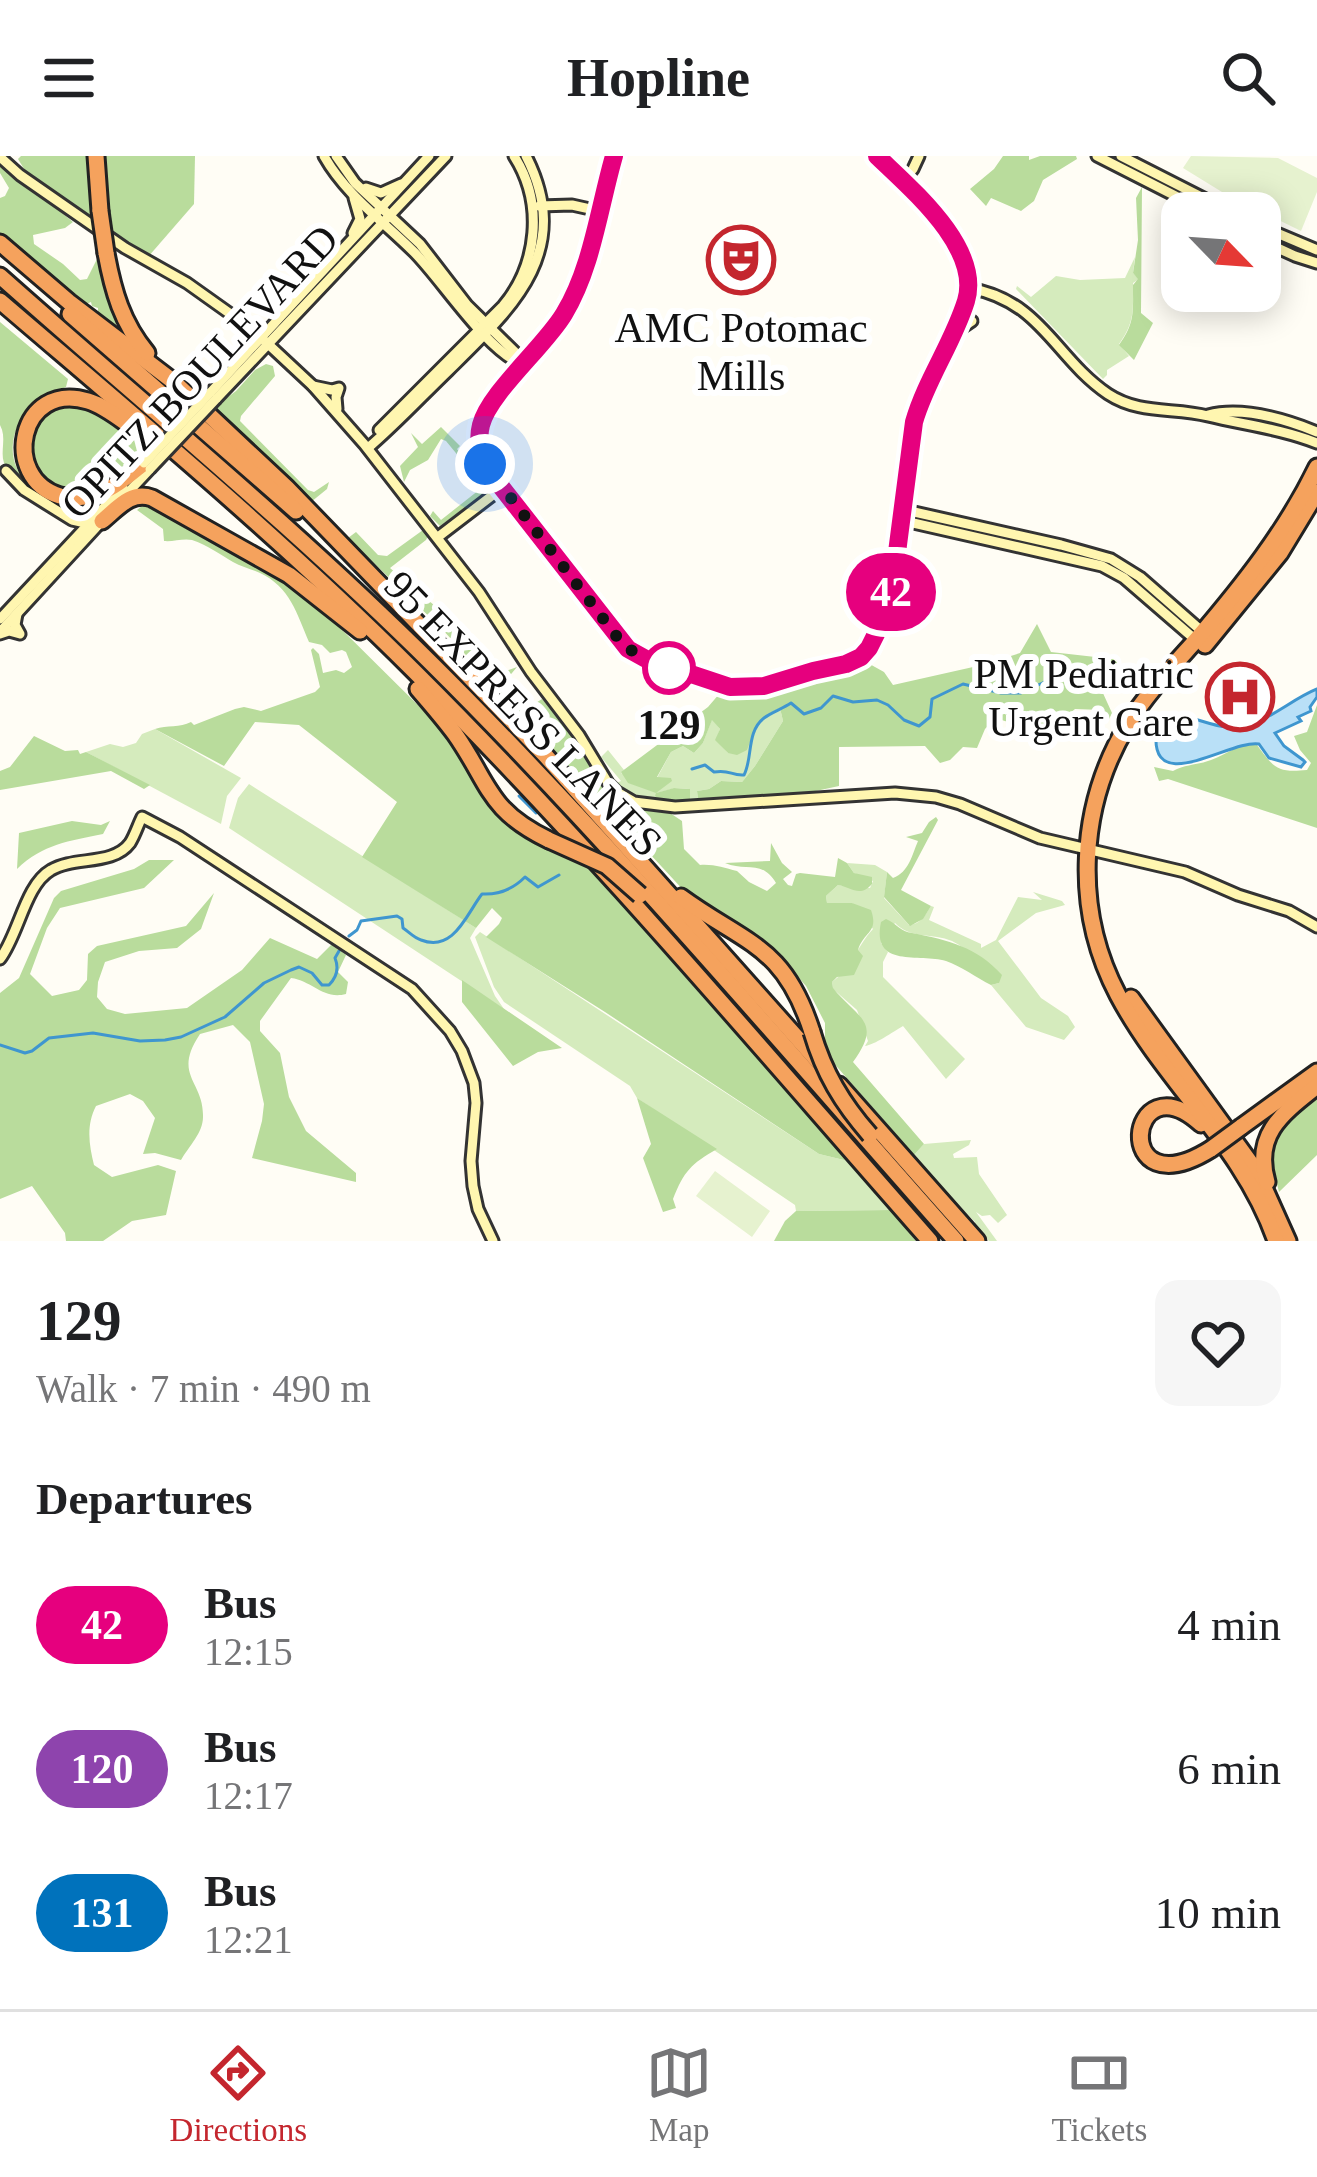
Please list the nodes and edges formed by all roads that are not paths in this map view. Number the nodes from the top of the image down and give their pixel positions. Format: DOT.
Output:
graph roads {
  1 [pos="94,156"];
  2 [pos="324,156"];
  3 [pos="336,156"];
  4 [pos="429,156"];
  5 [pos="446,156"];
  6 [pos="514,156"];
  7 [pos="526,156"];
  8 [pos="614,156"];
  9 [pos="877,156"];
  10 [pos="919,156"];
  11 [pos="1098,156"];
  12 [pos="1120,156"];
  13 [pos="0,157"];
  14 [pos="405,182"];
  15 [pos="902,183"];
  16 [pos="353,188"];
  17 [pos="1168,192"];
  18 [pos="1191,192"];
  19 [pos="538,206"];
  20 [pos="599,211"];
  21 [pos="382,216"];
  22 [pos="1281,235"];
  23 [pos="400,239"];
  24 [pos="0,243"];
  25 [pos="347,244"];
  26 [pos="364,244"];
  27 [pos="1281,248"];
  28 [pos="1317,250"];
  29 [pos="0,255"];
  30 [pos="1317,263"];
  31 [pos="0,267"];
  32 [pos="0,277"];
  33 [pos="969,288"];
  34 [pos="0,301"];
  35 [pos="0,314"];
  36 [pos="972,321"];
  37 [pos="486,328"];
  38 [pos="949,338"];
  39 [pos="266,341"];
  40 [pos="521,360"];
  41 [pos="295,369"];
  42 [pos="233,382"];
  43 [pos="313,386"];
  44 [pos="182,390"];
  45 [pos="213,396"];
  46 [pos="338,412"];
  47 [pos="1208,416"];
  48 [pos="181,421"];
  49 [pos="136,430"];
  50 [pos="1317,432"];
  51 [pos="1317,443"];
  52 [pos="366,446"];
  53 [pos="147,466"];
  54 [pos="1317,466"];
  55 [pos="6,471"];
  56 [pos="502,488"];
  57 [pos="1317,493"];
  58 [pos="102,515"];
  59 [pos="901,515"];
  60 [pos="438,537"];
  61 [pos="76,549"];
  62 [pos="94,550"];
  63 [pos="392,598"];
  64 [pos="0,619"];
  65 [pos="360,632"];
  66 [pos="0,633"];
  67 [pos="1203,639"];
  68 [pos="418,689"];
  69 [pos="542,803"];
  70 [pos="1092,852"];
  71 [pos="651,872"];
  72 [pos="1317,927"];
  73 [pos="0,958"];
  74 [pos="769,1030"];
  75 [pos="1317,1072"];
  76 [pos="1317,1086"];
  77 [pos="1218,1147"];
  78 [pos="1274,1219"];
  79 [pos="493,1241"];
  80 [pos="928,1241"];
  81 [pos="956,1241"];
  82 [pos="976,1241"];
  83 [pos="1274,1241"];
  84 [pos="1288,1241"];
  1 -- 44 [label="highway, bridge"];
  2 -- 16 [label="street"];
  3 -- 16 [label="street"];
  4 -- 14 [label="street, OPITZ BOULEVARD"];
  5 -- 21 [label="street, OPITZ BOULEVARD"];
  6 -- 19 [label="street"];
  7 -- 19 [label="street"];
  8 -- 20 [label="street"];
  9 -- 15 [label="street"];
  10 -- 15 [label="street"];
  11 -- 17 [label="street"];
  12 -- 18 [label="street"];
  13 -- 39 [label="street"];
  14 -- 16 [label="street"];
  14 -- 21 [label="street, OPITZ BOULEVARD"];
  15 -- 33 [label="street"];
  16 -- 21 [label="street"];
  16 -- 25 [label="street"];
  19 -- 20 [label="street"];
  19 -- 37 [label="street"];
  20 -- 40 [label="street"];
  21 -- 23 [label="street"];
  21 -- 25 [label="street, OPITZ BOULEVARD"];
  21 -- 26 [label="street, OPITZ BOULEVARD"];
  21 -- 37 [label="street"];
  22 -- 28 [label="street"];
  23 -- 26 [label="street"];
  23 -- 37 [label="street"];
  24 -- 44 [label="highway"];
  25 -- 39 [label="street, OPITZ BOULEVARD"];
  26 -- 39 [label="street, OPITZ BOULEVARD"];
  27 -- 30 [label="street"];
  29 -- 63 [label="highway"];
  31 -- 48 [label="highway"];
  32 -- 74 [label="highway, 95 EXPRESS LANES"];
  33 -- 38 [label="street"];
  33 -- 47 [label="street"];
  34 -- 69 [label="highway"];
  35 -- 49 [label="highway"];
  36 -- 38 [label="street"];
  37 -- 40 [label="street"];
  37 -- 52 [label="street"];
  38 -- 59 [label="street"];
  39 -- 41 [label="street"];
  39 -- 42 [label="street, OPITZ BOULEVARD"];
  39 -- 45 [label="street, OPITZ BOULEVARD"];
  40 -- 56 [label="street"];
  41 -- 42 [label="street"];
  41 -- 43 [label="street"];
  42 -- 45 [label="street, OPITZ BOULEVARD"];
  43 -- 46 [label="street"];
  43 -- 46 [label="street"];
  44 -- 63 [label="highway"];
  45 -- 48 [label="street, OPITZ BOULEVARD, bridge"];
  46 -- 52 [label="street"];
  47 -- 50 [label="street"];
  47 -- 51 [label="street"];
  48 -- 53 [label="street, OPITZ BOULEVARD, bridge"];
  49 -- 53 [label="highway"];
  49 -- 65 [label="highway"];
  52 -- 60 [label="street"];
  53 -- 58 [label="street, OPITZ BOULEVARD"];
  54 -- 67 [label="highway"];
  55 -- 58 [label="street"];
  56 -- 59 [label="street"];
  56 -- 60 [label="street"];
  57 -- 67 [label="highway"];
  58 -- 61 [label="street, OPITZ BOULEVARD"];
  58 -- 64 [label="street, OPITZ BOULEVARD"];
  58 -- 65 [label="highway"];
  59 -- 67 [label="street"];
  59 -- 67 [label="street"];
  60 -- 70 [label="street"];
  61 -- 62 [label="street"];
  61 -- 66 [label="street, OPITZ BOULEVARD"];
  63 -- 71 [label="highway"];
  65 -- 68 [label="highway"];
  67 -- 70 [label="highway"];
  68 -- 69 [label="highway"];
  68 -- 74 [label="highway, bridge"];
  69 -- 80 [label="highway"];
  70 -- 72 [label="street"];
  70 -- 77 [label="highway"];
  70 -- 78 [label="highway"];
  71 -- 81 [label="highway, bridge"];
  71 -- 82 [label="highway"];
  73 -- 79 [label="street"];
  74 -- 81 [label="highway, 95 EXPRESS LANES"];
  75 -- 77 [label="highway, bridge"];
  76 -- 78 [label="highway"];
  77 -- 77 [label="highway"];
  77 -- 78 [label="highway"];
  78 -- 83 [label="highway"];
  78 -- 84 [label="highway"];
}
